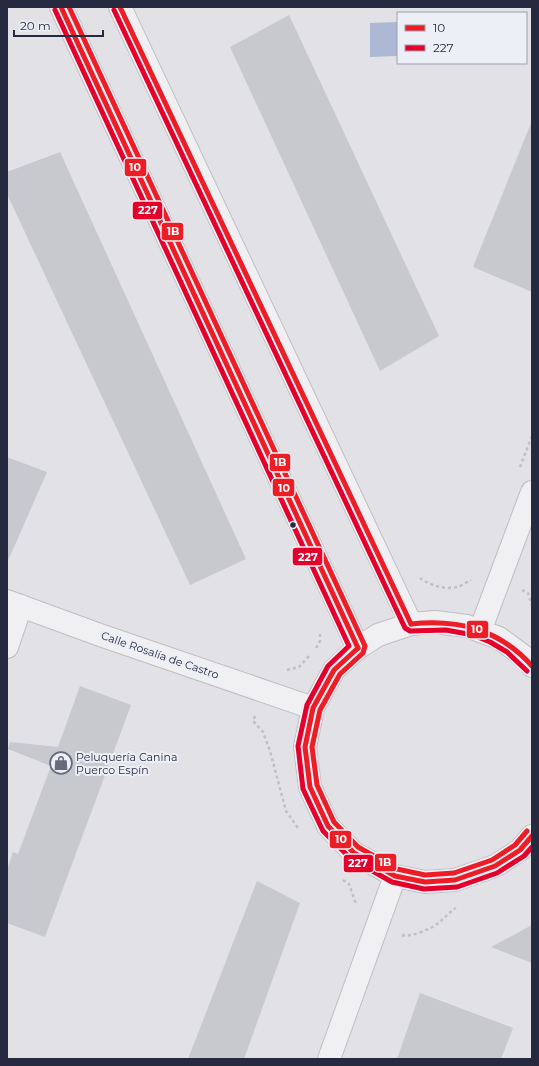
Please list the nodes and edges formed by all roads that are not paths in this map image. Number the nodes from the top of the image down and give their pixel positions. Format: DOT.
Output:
graph roads {
  1 [pos="60,7"];
  2 [pos="120,7"];
  3 [pos="532,492"];
  4 [pos="14,603"];
  5 [pos="411,624"];
  6 [pos="480,631"];
  7 [pos="7,647"];
  8 [pos="358,648"];
  9 [pos="532,666"];
  10 [pos="313,708"];
  11 [pos="532,836"];
  12 [pos="396,876"];
  13 [pos="329,1059"];
  1 -- 8 [label="street"];
  2 -- 5 [label="street"];
  3 -- 6 [label="street"];
  4 -- 7 [label="street"];
  4 -- 10 [label="street, Calle Rosalía de Castro"];
  5 -- 6 [label="street"];
  5 -- 8 [label="street"];
  6 -- 9 [label="street"];
  8 -- 10 [label="street"];
  10 -- 12 [label="street"];
  11 -- 12 [label="street"];
  12 -- 13 [label="street"];
}
